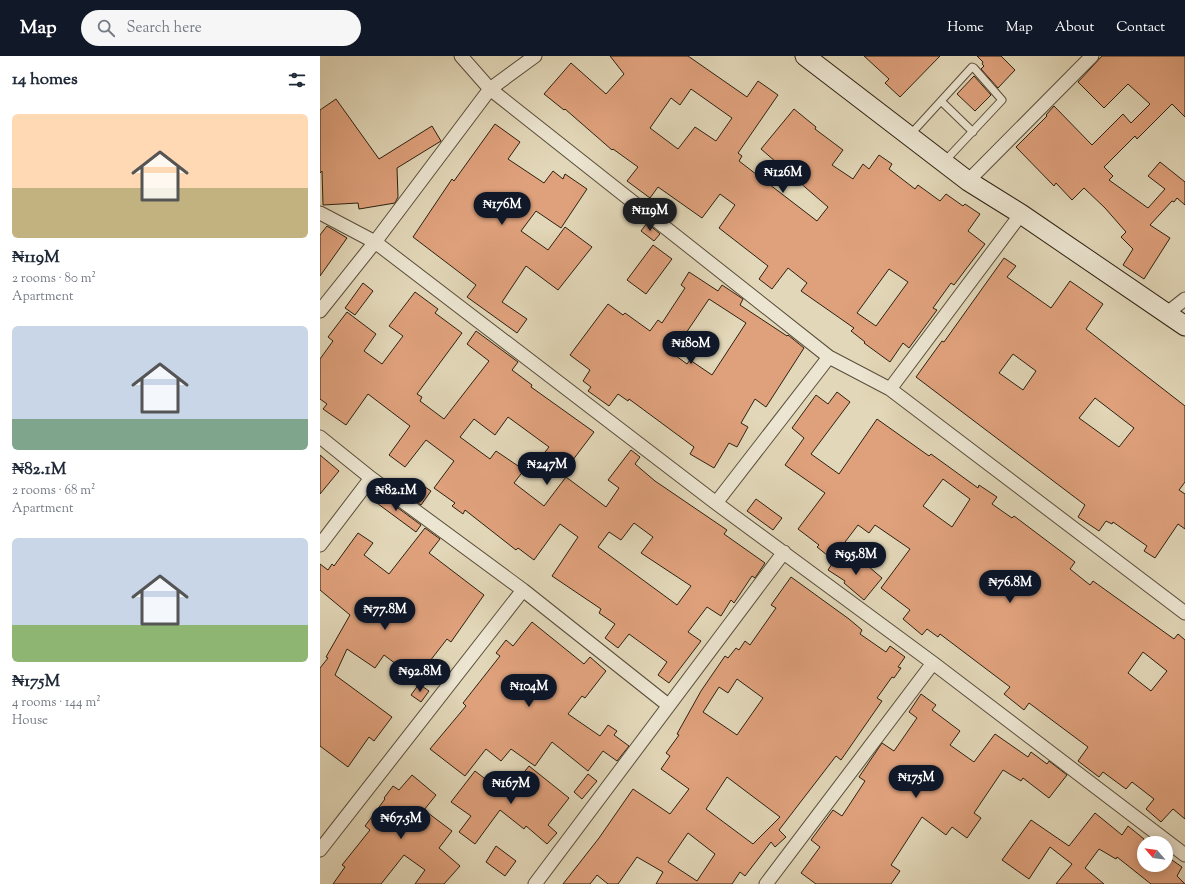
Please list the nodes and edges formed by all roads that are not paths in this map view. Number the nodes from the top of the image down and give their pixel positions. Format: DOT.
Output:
graph roads {
  1 [pos="461,56"];
  2 [pos="535,56"];
  3 [pos="805,56"];
  4 [pos="1092,56"];
  5 [pos="490,89"];
  6 [pos="941,101"];
  7 [pos="973,132"];
  8 [pos="909,136"];
  9 [pos="944,162"];
  10 [pos="968,181"];
  11 [pos="320,213"];
  12 [pos="1021,214"];
  13 [pos="375,242"];
  14 [pos="1185,299"];
  15 [pos="320,311"];
  16 [pos="1166,314"];
  17 [pos="1185,326"];
  18 [pos="828,357"];
  19 [pos="890,389"];
  20 [pos="320,437"];
  21 [pos="371,478"];
  22 [pos="716,503"];
  23 [pos="320,544"];
  24 [pos="784,552"];
  25 [pos="523,590"];
  26 [pos="1185,613"];
  27 [pos="934,663"];
  28 [pos="668,705"];
  29 [pos="320,850"];
  30 [pos="1185,855"];
  31 [pos="535,884"];
  32 [pos="766,884"];
  1 -- 5 [label="street"];
  2 -- 5 [label="street"];
  3 -- 8 [label="main road"];
  4 -- 10 [label="street"];
  5 -- 13 [label="street"];
  5 -- 18 [label="street"];
  6 -- 7 [label="lane"];
  6 -- 7 [label="lane"];
  6 -- 8 [label="lane"];
  7 -- 9 [label="lane"];
  8 -- 9 [label="main road"];
  9 -- 10 [label="main road"];
  10 -- 12 [label="main road"];
  11 -- 13 [label="street"];
  12 -- 16 [label="main road"];
  12 -- 19 [label="street"];
  13 -- 15 [label="street"];
  13 -- 22 [label="street"];
  14 -- 16 [label="street"];
  16 -- 17 [label="main road"];
  18 -- 19 [label="street"];
  18 -- 22 [label="street"];
  19 -- 26 [label="street"];
  20 -- 21 [label="street"];
  21 -- 23 [label="street"];
  21 -- 25 [label="street"];
  22 -- 24 [label="street"];
  24 -- 27 [label="street"];
  24 -- 28 [label="street"];
  25 -- 28 [label="street"];
  25 -- 29 [label="street"];
  27 -- 30 [label="street"];
  27 -- 32 [label="street"];
  28 -- 31 [label="street"];
}
